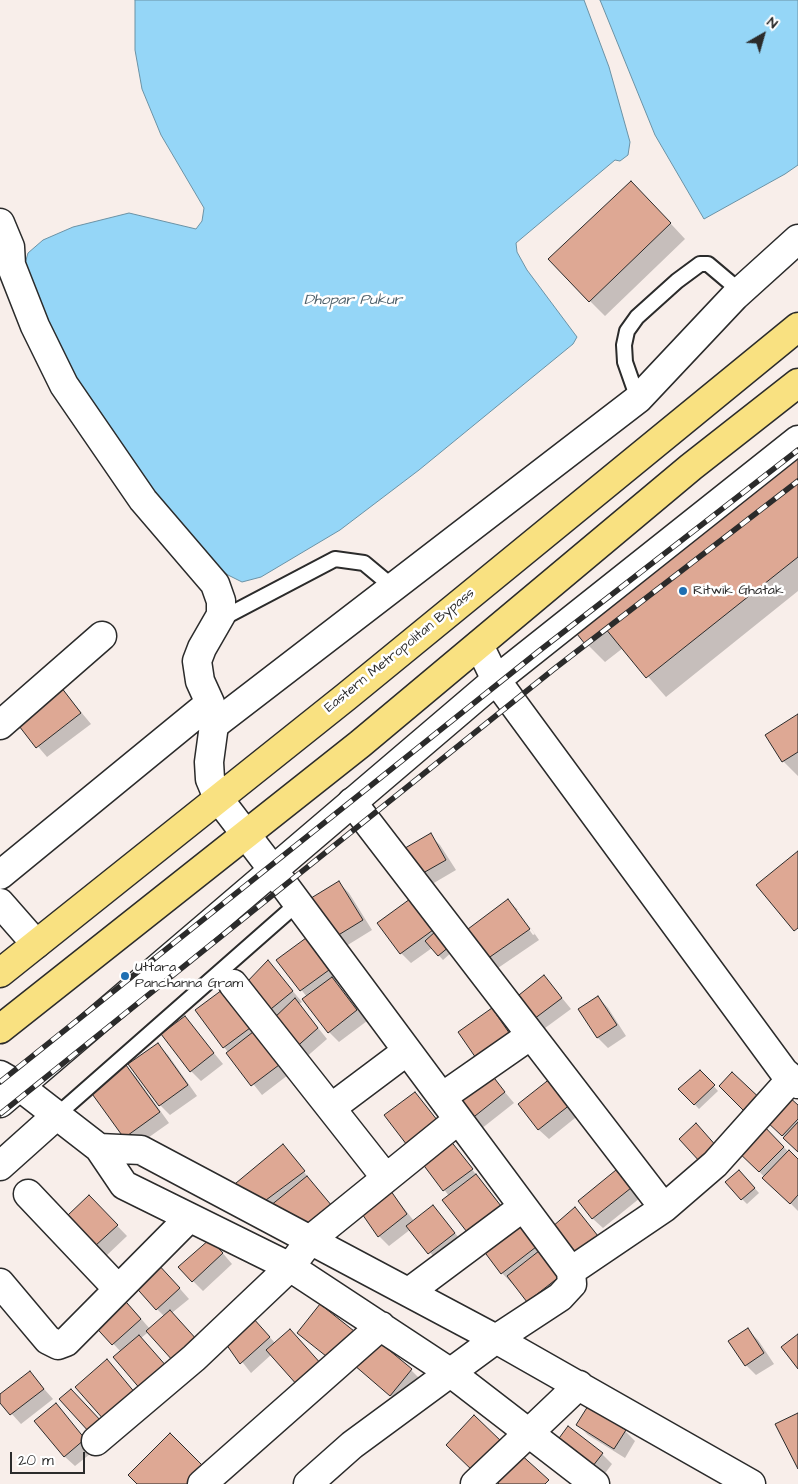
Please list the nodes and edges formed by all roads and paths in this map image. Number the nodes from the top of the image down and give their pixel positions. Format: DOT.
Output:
graph roads {
  1 [pos="0,223"];
  2 [pos="798,239"];
  3 [pos="740,291"];
  4 [pos="798,327"];
  5 [pos="798,383"];
  6 [pos="638,399"];
  7 [pos="798,440"];
  8 [pos="394,588"];
  9 [pos="218,620"];
  10 [pos="102,636"];
  11 [pos="479,645"];
  12 [pos="496,680"];
  13 [pos="212,714"];
  14 [pos="0,725"];
  15 [pos="218,798"];
  16 [pos="352,802"];
  17 [pos="246,834"];
  18 [pos="274,870"];
  19 [pos="0,875"];
  20 [pos="0,903"];
  21 [pos="298,903"];
  22 [pos="36,944"];
  23 [pos="0,972"];
  24 [pos="233,984"];
  25 [pos="0,1029"];
  26 [pos="531,1035"];
  27 [pos="407,1050"];
  28 [pos="795,1082"];
  29 [pos="6,1088"];
  30 [pos="442,1098"];
  31 [pos="331,1108"];
  32 [pos="57,1115"];
  33 [pos="458,1120"];
  34 [pos="99,1148"];
  35 [pos="0,1166"];
  36 [pos="386,1178"];
  37 [pos="28,1194"];
  38 [pos="523,1207"];
  39 [pos="664,1208"];
  40 [pos="189,1218"];
  41 [pos="311,1239"];
  42 [pos="290,1267"];
  43 [pos="571,1271"];
  44 [pos="0,1284"];
  45 [pos="118,1289"];
  46 [pos="409,1292"];
  47 [pos="381,1326"];
  48 [pos="496,1339"];
  49 [pos="451,1372"];
  50 [pos="579,1385"];
  51 [pos="530,1434"];
  52 [pos="96,1441"];
  53 [pos="202,1484"];
  54 [pos="308,1484"];
  55 [pos="475,1484"];
  56 [pos="595,1484"];
  57 [pos="751,1484"];
  1 -- 9 [label="street"];
  2 -- 3 [label="street"];
  3 -- 6 [label="street"];
  3 -- 6 [label="lane"];
  4 -- 15 [label="main road, Eastern Metropolitan Bypass"];
  5 -- 11 [label="main road"];
  6 -- 8 [label="street"];
  7 -- 12 [label="street"];
  8 -- 9 [label="lane"];
  8 -- 13 [label="street"];
  9 -- 13 [label="street"];
  10 -- 14 [label="street"];
  11 -- 12 [label="street"];
  11 -- 17 [label="main road"];
  12 -- 16 [label="street"];
  12 -- 28 [label="street"];
  13 -- 15 [label="street"];
  13 -- 19 [label="street"];
  15 -- 17 [label="street"];
  15 -- 22 [label="main road, Eastern Metropolitan Bypass"];
  16 -- 18 [label="street"];
  16 -- 26 [label="street"];
  17 -- 18 [label="street"];
  17 -- 25 [label="main road"];
  18 -- 21 [label="street"];
  18 -- 29 [label="street"];
  20 -- 22 [label="street"];
  21 -- 27 [label="street"];
  21 -- 32 [label="lane"];
  22 -- 23 [label="main road, Eastern Metropolitan Bypass"];
  24 -- 31 [label="street"];
  26 -- 30 [label="street"];
  26 -- 39 [label="street"];
  27 -- 30 [label="street"];
  27 -- 31 [label="street"];
  28 -- 39 [label="street"];
  29 -- 32 [label="street"];
  30 -- 33 [label="street"];
  31 -- 36 [label="street"];
  32 -- 34 [label="street"];
  32 -- 35 [label="street"];
  33 -- 36 [label="street"];
  33 -- 38 [label="street"];
  34 -- 40 [label="street"];
  34 -- 41 [label="street"];
  36 -- 41 [label="street"];
  37 -- 45 [label="street"];
  38 -- 43 [label="street"];
  38 -- 46 [label="street"];
  39 -- 43 [label="street"];
  40 -- 42 [label="street"];
  40 -- 45 [label="street"];
  41 -- 42 [label="street"];
  41 -- 46 [label="street"];
  42 -- 47 [label="street"];
  42 -- 52 [label="street"];
  43 -- 48 [label="street"];
  44 -- 45 [label="street"];
  46 -- 48 [label="street"];
  47 -- 49 [label="street"];
  47 -- 53 [label="street"];
  48 -- 49 [label="street"];
  48 -- 50 [label="street"];
  49 -- 51 [label="street"];
  49 -- 54 [label="street"];
  50 -- 51 [label="street"];
  50 -- 57 [label="street"];
  51 -- 55 [label="street"];
  51 -- 56 [label="street"];
}
